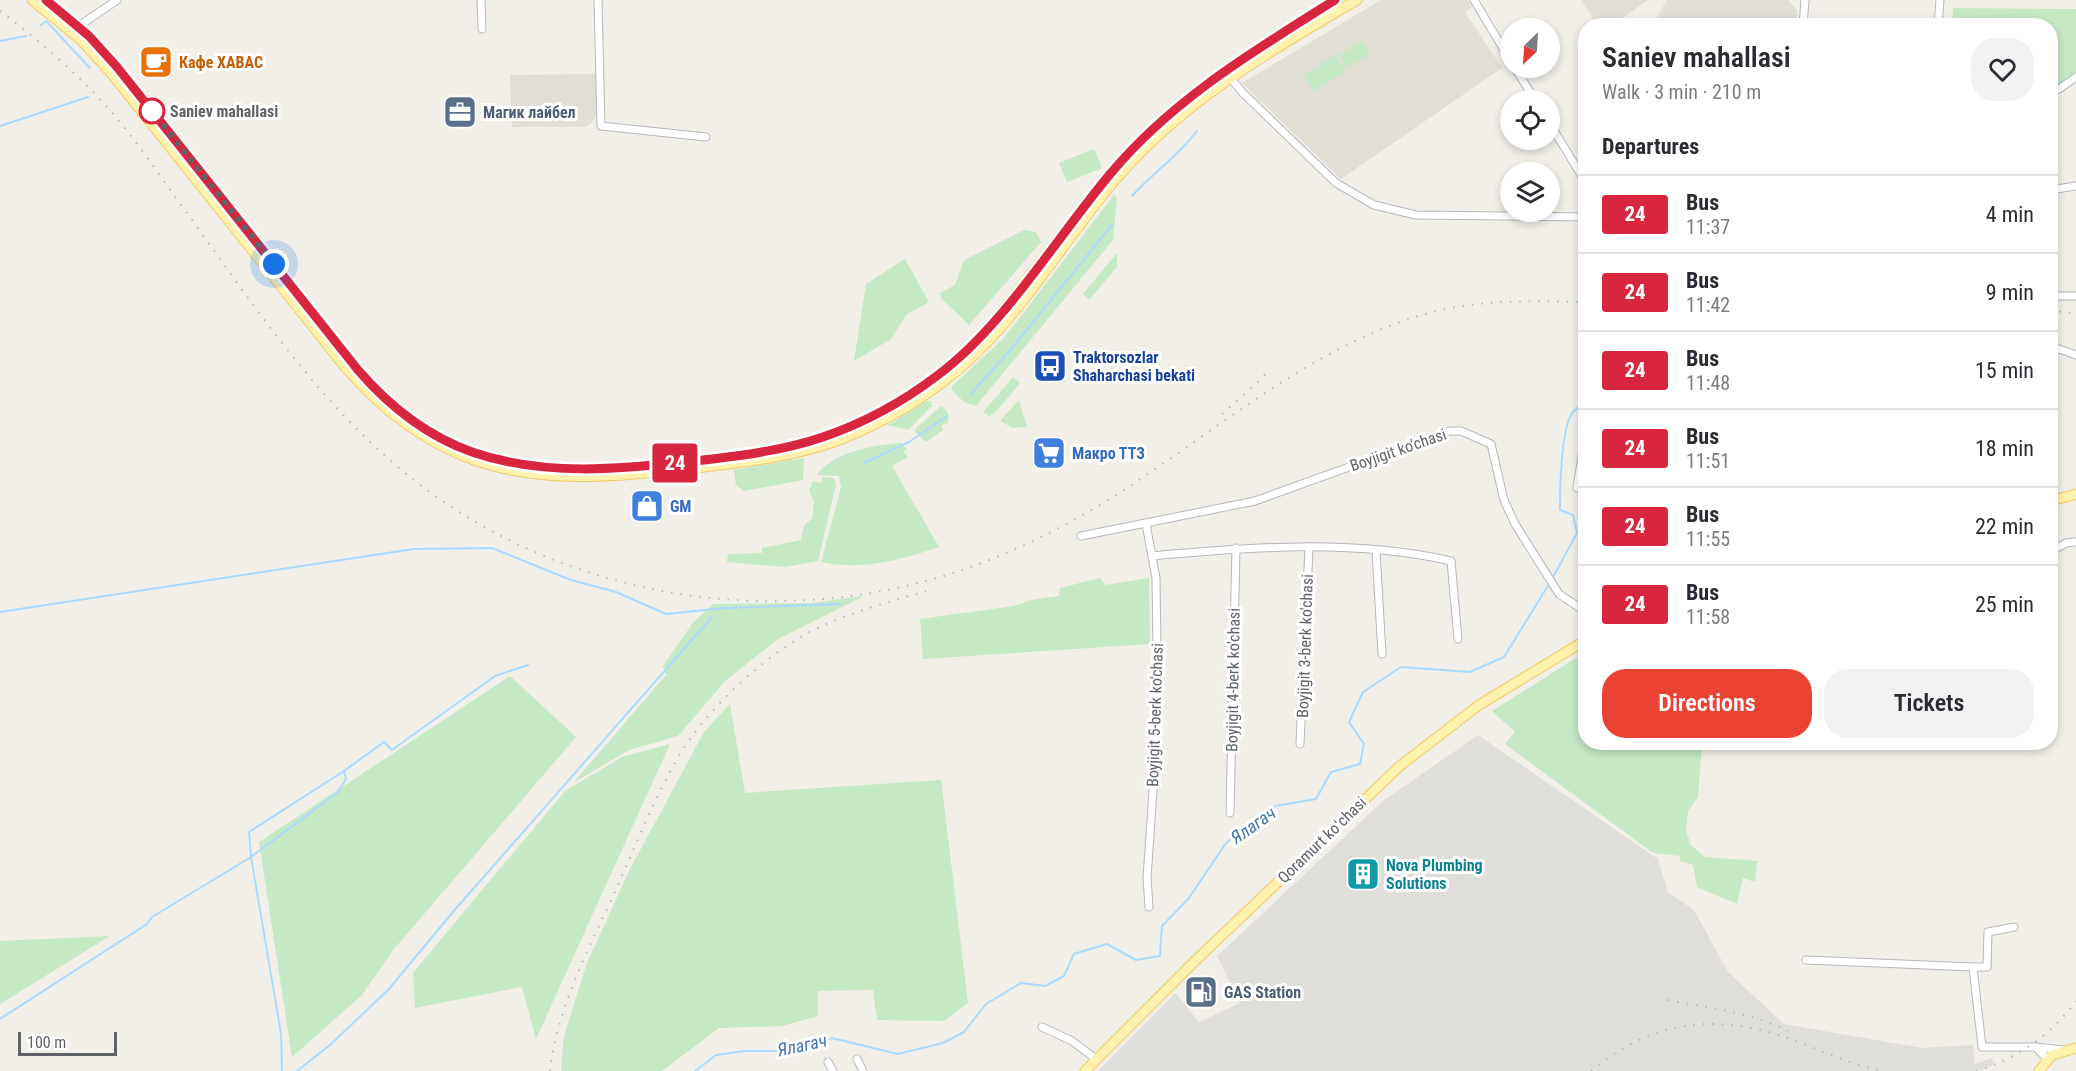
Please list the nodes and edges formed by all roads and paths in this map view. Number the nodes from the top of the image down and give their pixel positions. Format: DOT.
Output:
graph roads {
  1 [pos="32,0"];
  2 [pos="46,0"];
  3 [pos="117,0"];
  4 [pos="481,0"];
  5 [pos="598,0"];
  6 [pos="1335,0"];
  7 [pos="1357,0"];
  8 [pos="1474,0"];
  9 [pos="1805,0"];
  10 [pos="1940,0"];
  11 [pos="1804,18"];
  12 [pos="1939,18"];
  13 [pos="75,29"];
  14 [pos="482,29"];
  15 [pos="1500,43"];
  16 [pos="1230,77"];
  17 [pos="2076,77"];
  18 [pos="2058,89"];
  19 [pos="706,136"];
  20 [pos="1560,140"];
  21 [pos="1578,170"];
  22 [pos="1114,175"];
  23 [pos="2076,186"];
  24 [pos="2058,189"];
  25 [pos="1578,216"];
  26 [pos="2058,296"];
  27 [pos="2076,296"];
  28 [pos="2058,349"];
  29 [pos="2076,355"];
  30 [pos="1578,476"];
  31 [pos="1576,488"];
  32 [pos="2076,494"];
  33 [pos="2076,499"];
  34 [pos="2058,500"];
  35 [pos="2058,502"];
  36 [pos="1146,524"];
  37 [pos="1081,536"];
  38 [pos="2076,542"];
  39 [pos="1236,548"];
  40 [pos="1309,548"];
  41 [pos="2058,548"];
  42 [pos="1376,550"];
  43 [pos="1152,556"];
  44 [pos="1578,606"];
  45 [pos="1458,639"];
  46 [pos="1578,645"];
  47 [pos="1578,650"];
  48 [pos="1382,654"];
  49 [pos="1300,744"];
  50 [pos="1230,813"];
  51 [pos="1149,907"];
  52 [pos="2014,927"];
  53 [pos="1806,960"];
  54 [pos="1198,962"];
  55 [pos="1973,967"];
  56 [pos="1179,979"];
  57 [pos="1042,1027"];
  58 [pos="2035,1047"];
  59 [pos="2076,1048"];
  60 [pos="2063,1050"];
  61 [pos="2048,1058"];
  62 [pos="857,1059"];
  63 [pos="1096,1059"];
  64 [pos="828,1062"];
  65 [pos="833,1071"];
  66 [pos="863,1071"];
  67 [pos="1085,1071"];
  68 [pos="1091,1071"];
  69 [pos="2039,1071"];
  1 -- 13 [label="main road"];
  2 -- 13 [label="main road"];
  3 -- 13 [label="street"];
  4 -- 14 [label="street"];
  5 -- 19 [label="street"];
  6 -- 22 [label="main road"];
  7 -- 16 [label="main road"];
  8 -- 15 [label="street"];
  9 -- 11 [label="street"];
  10 -- 12 [label="street"];
  13 -- 22 [label="main road"];
  16 -- 22 [label="main road"];
  16 -- 25 [label="street"];
  17 -- 18 [label="street"];
  20 -- 21 [label="street"];
  23 -- 24 [label="street"];
  26 -- 27 [label="street"];
  28 -- 29 [label="street"];
  30 -- 31 [label="street"];
  32 -- 34 [label="main road"];
  33 -- 35 [label="main road"];
  36 -- 37 [label="street, Boyjigit ko'chasi"];
  36 -- 43 [label="street, Boyjigit 5-berk ko'chasi"];
  36 -- 44 [label="street, Boyjigit ko'chasi"];
  38 -- 41 [label="street"];
  39 -- 40 [label="street"];
  39 -- 43 [label="street"];
  39 -- 50 [label="street, Boyjigit 4-berk ko'chasi"];
  40 -- 42 [label="street"];
  40 -- 49 [label="street, Boyjigit 3-berk ko'chasi"];
  42 -- 45 [label="street"];
  42 -- 48 [label="street"];
  43 -- 51 [label="street, Boyjigit 5-berk ko'chasi"];
  46 -- 54 [label="main road, Qoramurt koʻchasi"];
  47 -- 54 [label="main road, Qoramurt koʻchasi"];
  52 -- 55 [label="street"];
  53 -- 55 [label="street"];
  54 -- 56 [label="main road, Qoramurt koʻchasi"];
  55 -- 58 [label="street"];
  56 -- 63 [label="main road, Qoramurt koʻchasi"];
  56 -- 68 [label="main road, Qoramurt koʻchasi"];
  57 -- 63 [label="street"];
  58 -- 60 [label="street"];
  58 -- 61 [label="street"];
  59 -- 60 [label="main road"];
  60 -- 61 [label="main road"];
  61 -- 69 [label="main road"];
  62 -- 66 [label="street"];
  63 -- 67 [label="main road, Qoramurt koʻchasi"];
  64 -- 65 [label="street"];
}
